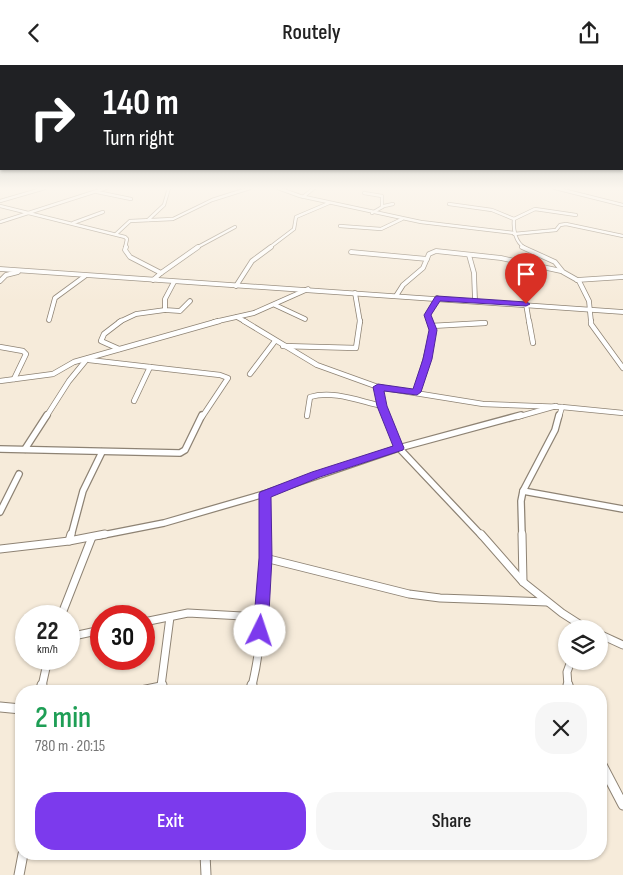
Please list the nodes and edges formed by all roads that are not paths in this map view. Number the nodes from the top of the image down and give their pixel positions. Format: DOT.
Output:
graph roads {
  1 [pos="84,226"];
  2 [pos="125,226"];
  3 [pos="295,226"];
  4 [pos="340,226"];
  5 [pos="388,226"];
  6 [pos="440,226"];
  7 [pos="513,226"];
  8 [pos="559,226"];
  9 [pos="575,226"];
  10 [pos="235,227"];
  11 [pos="116,234"];
  12 [pos="514,234"];
  13 [pos="623,236"];
  14 [pos="351,252"];
  15 [pos="469,255"];
  16 [pos="426,259"];
  17 [pos="2,269"];
  18 [pos="23,271"];
  19 [pos="561,271"];
  20 [pos="161,273"];
  21 [pos="6,275"];
  22 [pos="85,276"];
  23 [pos="623,277"];
  24 [pos="577,279"];
  25 [pos="153,280"];
  26 [pos="0,281"];
  27 [pos="174,282"];
  28 [pos="236,285"];
  29 [pos="308,289"];
  30 [pos="355,293"];
  31 [pos="396,297"];
  32 [pos="437,298"];
  33 [pos="190,301"];
  34 [pos="474,301"];
  35 [pos="526,304"];
  36 [pos="275,305"];
  37 [pos="591,310"];
  38 [pos="165,311"];
  39 [pos="622,313"];
  40 [pos="238,317"];
  41 [pos="305,319"];
  42 [pos="49,320"];
  43 [pos="485,323"];
  44 [pos="432,326"];
  45 [pos="275,341"];
  46 [pos="532,343"];
  47 [pos="283,346"];
  48 [pos="0,347"];
  49 [pos="118,349"];
  50 [pos="87,359"];
  51 [pos="150,367"];
  52 [pos="623,368"];
  53 [pos="250,374"];
  54 [pos="14,379"];
  55 [pos="0,381"];
  56 [pos="378,387"];
  57 [pos="417,392"];
  58 [pos="134,401"];
  59 [pos="382,406"];
  60 [pos="559,406"];
  61 [pos="623,414"];
  62 [pos="307,416"];
  63 [pos="399,448"];
  64 [pos="0,449"];
  65 [pos="25,449"];
  66 [pos="102,452"];
  67 [pos="20,474"];
  68 [pos="523,491"];
  69 [pos="264,494"];
  70 [pos="623,509"];
  71 [pos="0,513"];
  72 [pos="92,537"];
  73 [pos="69,541"];
  74 [pos="0,549"];
  75 [pos="265,558"];
  76 [pos="523,582"];
  77 [pos="547,602"];
  78 [pos="65,605"];
  79 [pos="170,617"];
  80 [pos="261,617"];
  81 [pos="155,620"];
  82 [pos="573,620"];
  83 [pos="608,638"];
  84 [pos="623,645"];
  85 [pos="46,670"];
  86 [pos="568,670"];
  87 [pos="42,685"];
  88 [pos="162,685"];
  89 [pos="252,685"];
  90 [pos="568,685"];
  91 [pos="0,707"];
  92 [pos="15,708"];
  93 [pos="607,774"];
  94 [pos="623,805"];
  95 [pos="22,860"];
  96 [pos="205,860"];
  97 [pos="19,875"];
  98 [pos="206,875"];
  1 -- 11 [label="street"];
  2 -- 11 [label="street"];
  3 -- 28 [label="street"];
  4 -- 5 [label="street"];
  6 -- 12 [label="street"];
  7 -- 12 [label="street"];
  8 -- 12 [label="street"];
  9 -- 13 [label="street"];
  10 -- 20 [label="street"];
  11 -- 20 [label="street"];
  12 -- 19 [label="street"];
  14 -- 16 [label="street"];
  15 -- 16 [label="street"];
  15 -- 19 [label="street"];
  15 -- 34 [label="street"];
  16 -- 31 [label="street"];
  17 -- 18 [label="street"];
  17 -- 21 [label="street"];
  18 -- 21 [label="street"];
  18 -- 22 [label="street"];
  19 -- 24 [label="street"];
  20 -- 25 [label="street"];
  21 -- 26 [label="street"];
  22 -- 25 [label="street"];
  22 -- 42 [label="street"];
  23 -- 24 [label="street"];
  24 -- 37 [label="street"];
  25 -- 27 [label="street"];
  27 -- 28 [label="street"];
  27 -- 38 [label="street"];
  28 -- 29 [label="street"];
  29 -- 30 [label="street"];
  29 -- 36 [label="street"];
  30 -- 31 [label="street"];
  30 -- 47 [label="street"];
  31 -- 32 [label="street"];
  32 -- 34 [label="street"];
  32 -- 44 [label="street"];
  33 -- 38 [label="street"];
  34 -- 35 [label="street"];
  35 -- 37 [label="street"];
  35 -- 46 [label="street"];
  36 -- 40 [label="street"];
  36 -- 41 [label="street"];
  37 -- 39 [label="street"];
  37 -- 52 [label="street"];
  38 -- 49 [label="street"];
  40 -- 45 [label="street"];
  40 -- 49 [label="street"];
  43 -- 44 [label="street"];
  44 -- 57 [label="street"];
  45 -- 47 [label="street"];
  45 -- 53 [label="street"];
  47 -- 56 [label="street"];
  48 -- 54 [label="street"];
  49 -- 50 [label="street"];
  50 -- 51 [label="street"];
  50 -- 54 [label="street"];
  50 -- 65 [label="street"];
  51 -- 58 [label="street"];
  51 -- 66 [label="street"];
  54 -- 55 [label="street"];
  56 -- 57 [label="street"];
  56 -- 59 [label="street"];
  57 -- 60 [label="street"];
  59 -- 62 [label="street"];
  59 -- 63 [label="street"];
  60 -- 61 [label="street"];
  60 -- 63 [label="street"];
  60 -- 68 [label="street"];
  63 -- 69 [label="street"];
  63 -- 76 [label="street"];
  64 -- 65 [label="street"];
  65 -- 66 [label="street"];
  66 -- 73 [label="street"];
  67 -- 71 [label="street"];
  68 -- 70 [label="street"];
  68 -- 76 [label="street"];
  69 -- 72 [label="street"];
  69 -- 75 [label="street"];
  72 -- 73 [label="street"];
  72 -- 78 [label="street"];
  73 -- 74 [label="street"];
  75 -- 77 [label="street"];
  75 -- 80 [label="street"];
  76 -- 77 [label="street"];
  77 -- 82 [label="street"];
  79 -- 80 [label="street"];
  79 -- 81 [label="street"];
  79 -- 88 [label="street"];
  80 -- 89 [label="street"];
  83 -- 84 [label="street"];
  85 -- 87 [label="street"];
  86 -- 90 [label="street"];
  91 -- 92 [label="street"];
  93 -- 94 [label="street"];
  95 -- 97 [label="street"];
  96 -- 98 [label="street"];
}
